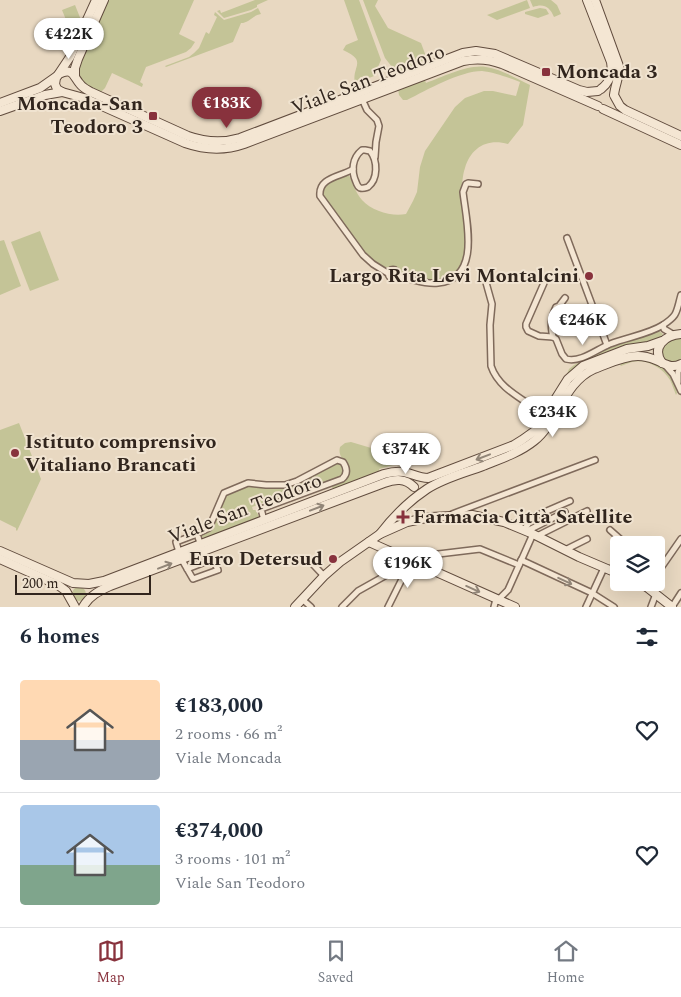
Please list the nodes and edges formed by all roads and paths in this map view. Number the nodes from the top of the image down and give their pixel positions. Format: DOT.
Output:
graph roads {
  1 [pos="96,0"];
  2 [pos="104,0"];
  3 [pos="587,0"];
  4 [pos="595,0"];
  5 [pos="74,58"];
  6 [pos="422,73"];
  7 [pos="615,73"];
  8 [pos="58,75"];
  9 [pos="76,78"];
  10 [pos="599,90"];
  11 [pos="42,91"];
  12 [pos="63,93"];
  13 [pos="89,96"];
  14 [pos="361,96"];
  15 [pos="614,96"];
  16 [pos="0,103"];
  17 [pos="600,108"];
  18 [pos="0,111"];
  19 [pos="681,136"];
  20 [pos="376,142"];
  21 [pos="681,145"];
  22 [pos="368,150"];
  23 [pos="374,158"];
  24 [pos="353,169"];
  25 [pos="343,174"];
  26 [pos="354,176"];
  27 [pos="478,184"];
  28 [pos="567,238"];
  29 [pos="485,280"];
  30 [pos="544,283"];
  31 [pos="681,295"];
  32 [pos="565,298"];
  33 [pos="664,327"];
  34 [pos="678,333"];
  35 [pos="553,337"];
  36 [pos="663,341"];
  37 [pos="607,345"];
  38 [pos="664,364"];
  39 [pos="681,365"];
  40 [pos="679,385"];
  41 [pos="681,391"];
  42 [pos="545,416"];
  43 [pos="595,460"];
  44 [pos="422,478"];
  45 [pos="327,485"];
  46 [pos="415,487"];
  47 [pos="425,490"];
  48 [pos="331,494"];
  49 [pos="413,500"];
  50 [pos="570,501"];
  51 [pos="587,511"];
  52 [pos="565,512"];
  53 [pos="447,516"];
  54 [pos="264,520"];
  55 [pos="394,523"];
  56 [pos="610,530"];
  57 [pos="530,533"];
  58 [pos="197,534"];
  59 [pos="617,536"];
  60 [pos="587,539"];
  61 [pos="681,539"];
  62 [pos="369,542"];
  63 [pos="200,544"];
  64 [pos="565,550"];
  65 [pos="0,551"];
  66 [pos="181,556"];
  67 [pos="0,559"];
  68 [pos="308,559"];
  69 [pos="413,562"];
  70 [pos="520,562"];
  71 [pos="665,562"];
  72 [pos="610,567"];
  73 [pos="187,569"];
  74 [pos="606,569"];
  75 [pos="610,571"];
  76 [pos="324,576"];
  77 [pos="80,584"];
  78 [pos="654,591"];
  79 [pos="592,593"];
  80 [pos="681,593"];
  81 [pos="656,594"];
  82 [pos="302,599"];
  83 [pos="72,602"];
  84 [pos="86,603"];
  85 [pos="496,603"];
  86 [pos="295,607"];
  87 [pos="311,607"];
  88 [pos="342,607"];
  89 [pos="390,607"];
  90 [pos="515,607"];
  91 [pos="586,607"];
  92 [pos="614,607"];
  93 [pos="651,607"];
  94 [pos="672,607"];
  1 -- 5 [label="main road"];
  2 -- 5 [label="main road"];
  3 -- 7 [label="main road"];
  4 -- 7 [label="main road"];
  5 -- 8 [label="main road"];
  5 -- 9 [label="main road"];
  6 -- 10 [label="main road"];
  6 -- 14 [label="main road"];
  6 -- 17 [label="main road, Viale San Teodoro"];
  7 -- 10 [label="main road"];
  7 -- 15 [label="main road"];
  8 -- 9 [label="main road"];
  8 -- 11 [label="main road"];
  8 -- 12 [label="main road"];
  9 -- 12 [label="main road"];
  9 -- 13 [label="main road"];
  10 -- 15 [label="main road"];
  10 -- 17 [label="main road"];
  11 -- 12 [label="main road"];
  11 -- 16 [label="main road"];
  11 -- 18 [label="main road"];
  12 -- 13 [label="main road"];
  13 -- 14 [label="main road"];
  14 -- 20 [label="street"];
  15 -- 17 [label="main road"];
  15 -- 19 [label="main road"];
  17 -- 21 [label="main road, Viale San Teodoro"];
  20 -- 22 [label="street"];
  20 -- 23 [label="street"];
  22 -- 23 [label="street"];
  22 -- 24 [label="street"];
  23 -- 26 [label="street"];
  24 -- 25 [label="street"];
  24 -- 26 [label="street"];
  25 -- 26 [label="street"];
  25 -- 27 [label="street"];
  28 -- 37 [label="street"];
  29 -- 42 [label="street"];
  30 -- 35 [label="street"];
  31 -- 33 [label="street"];
  32 -- 35 [label="street"];
  33 -- 34 [label="street"];
  33 -- 36 [label="street"];
  33 -- 37 [label="street"];
  34 -- 36 [label="main road"];
  35 -- 37 [label="street"];
  36 -- 38 [label="main road"];
  36 -- 42 [label="main road"];
  38 -- 39 [label="main road"];
  38 -- 40 [label="street"];
  38 -- 47 [label="main road"];
  39 -- 40 [label="street"];
  40 -- 41 [label="street"];
  42 -- 44 [label="main road, one-way"];
  43 -- 53 [label="street"];
  44 -- 46 [label="main road"];
  44 -- 47 [label="main road"];
  44 -- 48 [label="main road, Viale San Teodoro"];
  45 -- 48 [label="street"];
  45 -- 54 [label="street"];
  45 -- 58 [label="street"];
  46 -- 47 [label="main road"];
  46 -- 49 [label="main road"];
  66 -- 46 [label="main road, one-way"];
  47 -- 49 [label="main road"];
  48 -- 54 [label="main road, Viale San Teodoro"];
  49 -- 55 [label="main road"];
  50 -- 57 [label="street"];
  51 -- 57 [label="street"];
  52 -- 57 [label="street"];
  53 -- 55 [label="main road"];
  53 -- 57 [label="main road"];
  54 -- 63 [label="main road, Viale San Teodoro"];
  55 -- 62 [label="main road"];
  56 -- 59 [label="street"];
  57 -- 64 [label="main road"];
  57 -- 70 [label="street"];
  58 -- 63 [label="street"];
  58 -- 66 [label="street"];
  60 -- 64 [label="street"];
  61 -- 71 [label="street"];
  62 -- 69 [label="main road"];
  62 -- 76 [label="main road"];
  63 -- 66 [label="main road, Viale San Teodoro"];
  64 -- 74 [label="main road"];
  65 -- 77 [label="main road, Viale San Teodoro"];
  66 -- 73 [label="street"];
  66 -- 77 [label="main road, Viale San Teodoro"];
  84 -- 66 [label="main road, one-way"];
  67 -- 83 [label="main road"];
  68 -- 76 [label="street"];
  69 -- 70 [label="street"];
  69 -- 85 [label="main road, one-way"];
  69 -- 88 [label="street"];
  69 -- 89 [label="street"];
  70 -- 79 [label="street, one-way"];
  70 -- 85 [label="street"];
  72 -- 74 [label="street"];
  73 -- 73 [label="street"];
  74 -- 75 [label="main road"];
  74 -- 79 [label="street"];
  76 -- 82 [label="main road"];
  77 -- 83 [label="main road"];
  77 -- 84 [label="main road"];
  78 -- 81 [label="main road"];
  79 -- 91 [label="street"];
  79 -- 92 [label="street"];
  80 -- 94 [label="street"];
  81 -- 93 [label="street"];
  81 -- 94 [label="main road"];
  82 -- 86 [label="main road"];
  82 -- 87 [label="street"];
  83 -- 84 [label="main road"];
  85 -- 90 [label="main road"];
}
